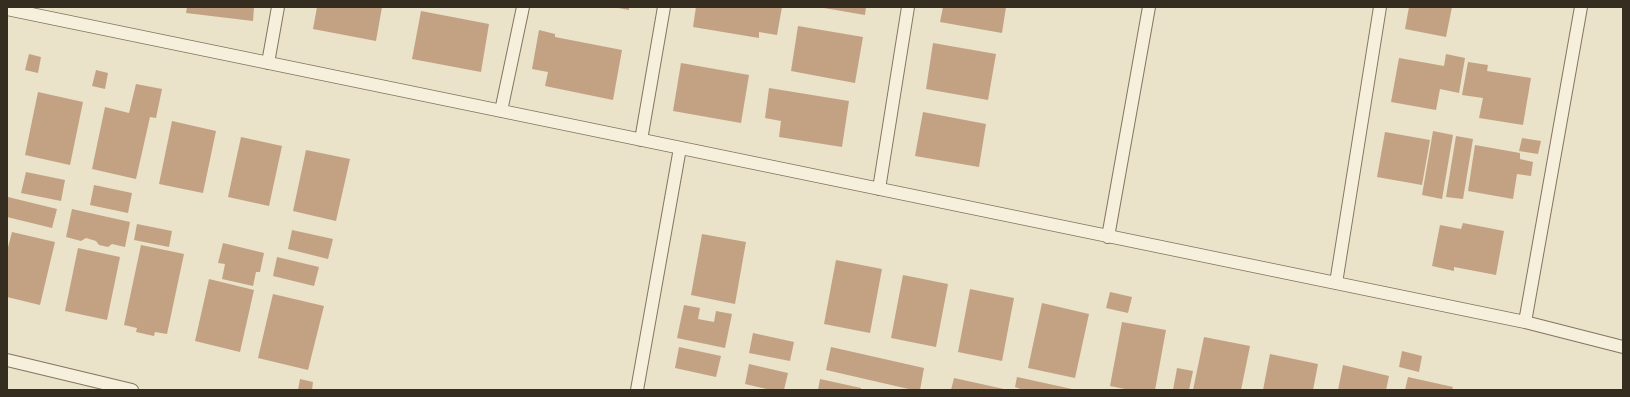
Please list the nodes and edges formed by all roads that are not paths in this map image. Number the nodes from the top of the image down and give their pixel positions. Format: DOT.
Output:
graph roads {
  1 [pos="278,7"];
  2 [pos="523,7"];
  3 [pos="664,7"];
  4 [pos="908,7"];
  5 [pos="1149,7"];
  6 [pos="1380,7"];
  7 [pos="1581,7"];
  8 [pos="7,9"];
  9 [pos="28,10"];
  10 [pos="268,63"];
  11 [pos="501,111"];
  12 [pos="642,140"];
  13 [pos="680,148"];
  14 [pos="879,189"];
  15 [pos="1108,237"];
  16 [pos="1336,284"];
  17 [pos="1525,322"];
  18 [pos="1623,347"];
  19 [pos="7,360"];
  20 [pos="132,390"];
  21 [pos="637,390"];
  1 -- 10 [label="lane"];
  2 -- 11 [label="lane"];
  3 -- 12 [label="lane"];
  4 -- 14 [label="lane"];
  5 -- 15 [label="lane"];
  6 -- 16 [label="lane"];
  7 -- 17 [label="lane"];
  8 -- 9 [label="lane"];
  9 -- 10 [label="lane"];
  10 -- 11 [label="lane"];
  11 -- 12 [label="lane"];
  12 -- 13 [label="lane"];
  13 -- 14 [label="lane"];
  13 -- 21 [label="lane"];
  14 -- 15 [label="lane"];
  15 -- 16 [label="lane"];
  16 -- 17 [label="lane"];
  17 -- 18 [label="lane"];
  19 -- 20 [label="lane"];
}
